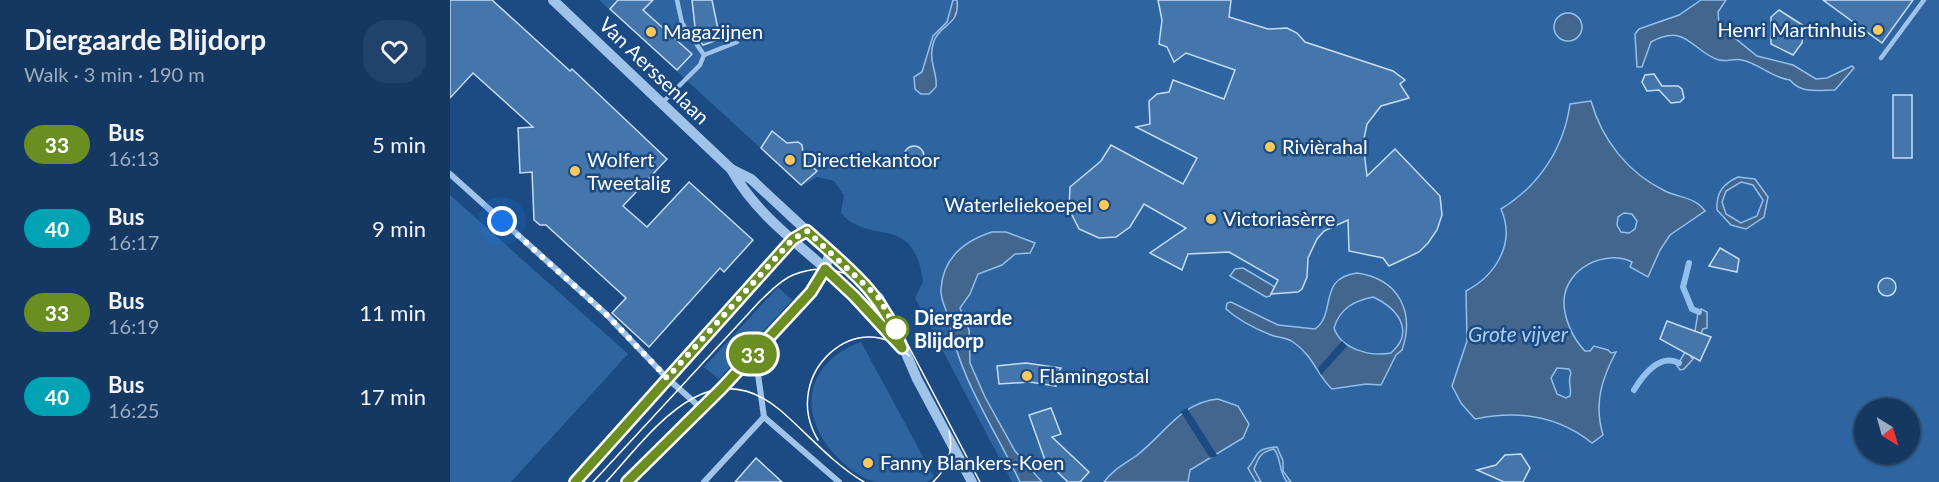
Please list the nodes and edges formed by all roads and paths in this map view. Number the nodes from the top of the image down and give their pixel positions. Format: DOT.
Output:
graph roads {
  1 [pos="553,0"];
  2 [pos="677,0"];
  3 [pos="1924,0"];
  4 [pos="737,42"];
  5 [pos="704,54"];
  6 [pos="1881,58"];
  7 [pos="662,104"];
  8 [pos="731,169"];
  9 [pos="450,174"];
  10 [pos="807,231"];
  11 [pos="793,239"];
  12 [pos="830,252"];
  13 [pos="825,269"];
  14 [pos="902,348"];
  15 [pos="755,352"];
  16 [pos="667,378"];
  17 [pos="702,409"];
  18 [pos="764,417"];
  19 [pos="575,482"];
  20 [pos="627,482"];
  21 [pos="704,482"];
  22 [pos="839,482"];
  23 [pos="972,482"];
  1 -- 7 [label="street, Van Aerssenlaan"];
  2 -- 5 [label="lane"];
  3 -- 6 [label="lane"];
  4 -- 5 [label="lane"];
  5 -- 7 [label="lane"];
  7 -- 8 [label="street, Van Aerssenlaan"];
  8 -- 10 [label="street, Van Aerssenlaan"];
  8 -- 11 [label="street, Van Aerssenlaan"];
  9 -- 16 [label="street"];
  10 -- 11 [label="street"];
  10 -- 12 [label="street, Van Aerssenlaan"];
  11 -- 13 [label="street, Van Aerssenlaan"];
  11 -- 16 [label="street"];
  12 -- 13 [label="street"];
  12 -- 14 [label="street, Van Aerssenlaan"];
  13 -- 14 [label="street, Van Aerssenlaan"];
  13 -- 15 [label="street"];
  14 -- 23 [label="street, Van Aerssenlaan"];
  15 -- 17 [label="street"];
  15 -- 18 [label="street"];
  16 -- 17 [label="street"];
  16 -- 19 [label="street"];
  17 -- 20 [label="street"];
  18 -- 21 [label="street"];
  18 -- 22 [label="street"];
}
